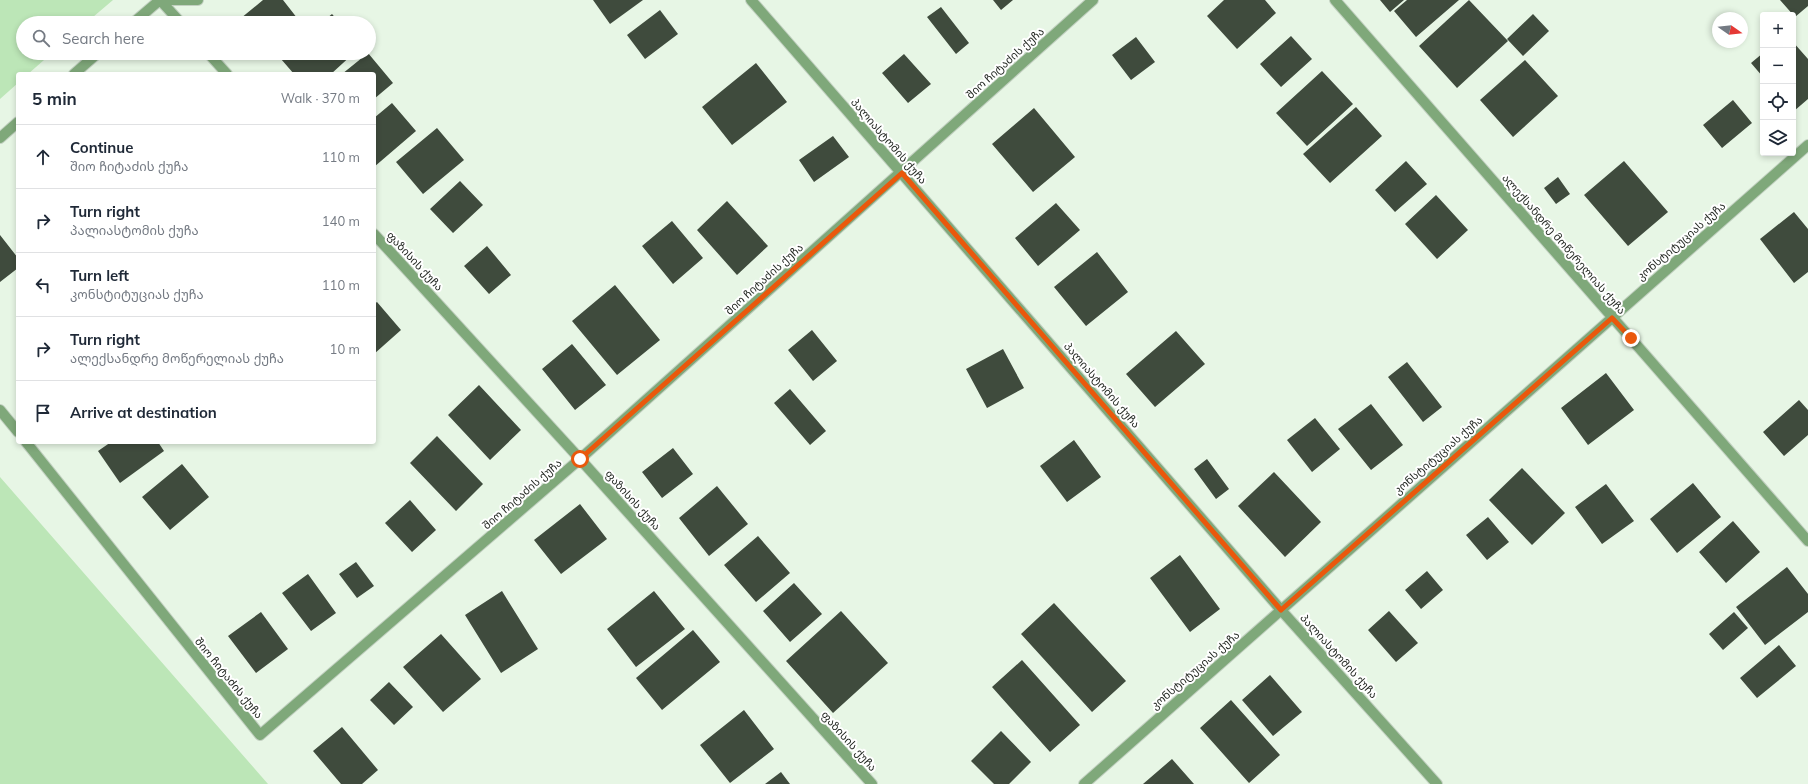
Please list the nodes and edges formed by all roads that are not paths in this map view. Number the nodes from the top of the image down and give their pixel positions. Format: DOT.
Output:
graph roads {
  1 [pos="160,0"];
  2 [pos="198,0"];
  3 [pos="751,0"];
  4 [pos="1093,0"];
  5 [pos="1334,0"];
  6 [pos="141,16"];
  7 [pos="175,16"];
  8 [pos="90,60"];
  9 [pos="214,60"];
  10 [pos="76,72"];
  11 [pos="225,72"];
  12 [pos="16,124"];
  13 [pos="0,138"];
  14 [pos="1808,145"];
  15 [pos="902,173"];
  16 [pos="376,236"];
  17 [pos="1612,318"];
  18 [pos="0,410"];
  19 [pos="16,430"];
  20 [pos="28,444"];
  21 [pos="580,459"];
  22 [pos="1808,541"];
  23 [pos="1281,610"];
  24 [pos="872,784"];
  25 [pos="1084,784"];
  26 [pos="1437,784"];
  1 -- 2 [label="street"];
  1 -- 6 [label="street"];
  1 -- 7 [label="street"];
  3 -- 15 [label="street, პალიასტომის ქუჩა"];
  4 -- 15 [label="street, შიო ჩიტაძის ქუჩა"];
  5 -- 17 [label="street, ალექსანდრე მოწერელიას ქუჩა"];
  8 -- 10 [label="street"];
  9 -- 11 [label="street"];
  12 -- 13 [label="street"];
  14 -- 17 [label="street, კონსტიტუციას ქუჩა"];
  15 -- 21 [label="street, შიო ჩიტაძის ქუჩა"];
  15 -- 23 [label="street, პალიასტომის ქუჩა"];
  16 -- 21 [label="street, ფაზისის ქუჩა"];
  17 -- 22 [label="street, ალექსანდრე მოწერელიას ქუჩა"];
  17 -- 23 [label="street, კონსტიტუციას ქუჩა"];
  18 -- 19 [label="street"];
  20 -- 21 [label="street, შიო ჩიტაძის ქუჩა"];
  21 -- 24 [label="street, ფაზისის ქუჩა"];
  23 -- 25 [label="street, კონსტიტუციას ქუჩა"];
  23 -- 26 [label="street, პალიასტომის ქუჩა"];
}
